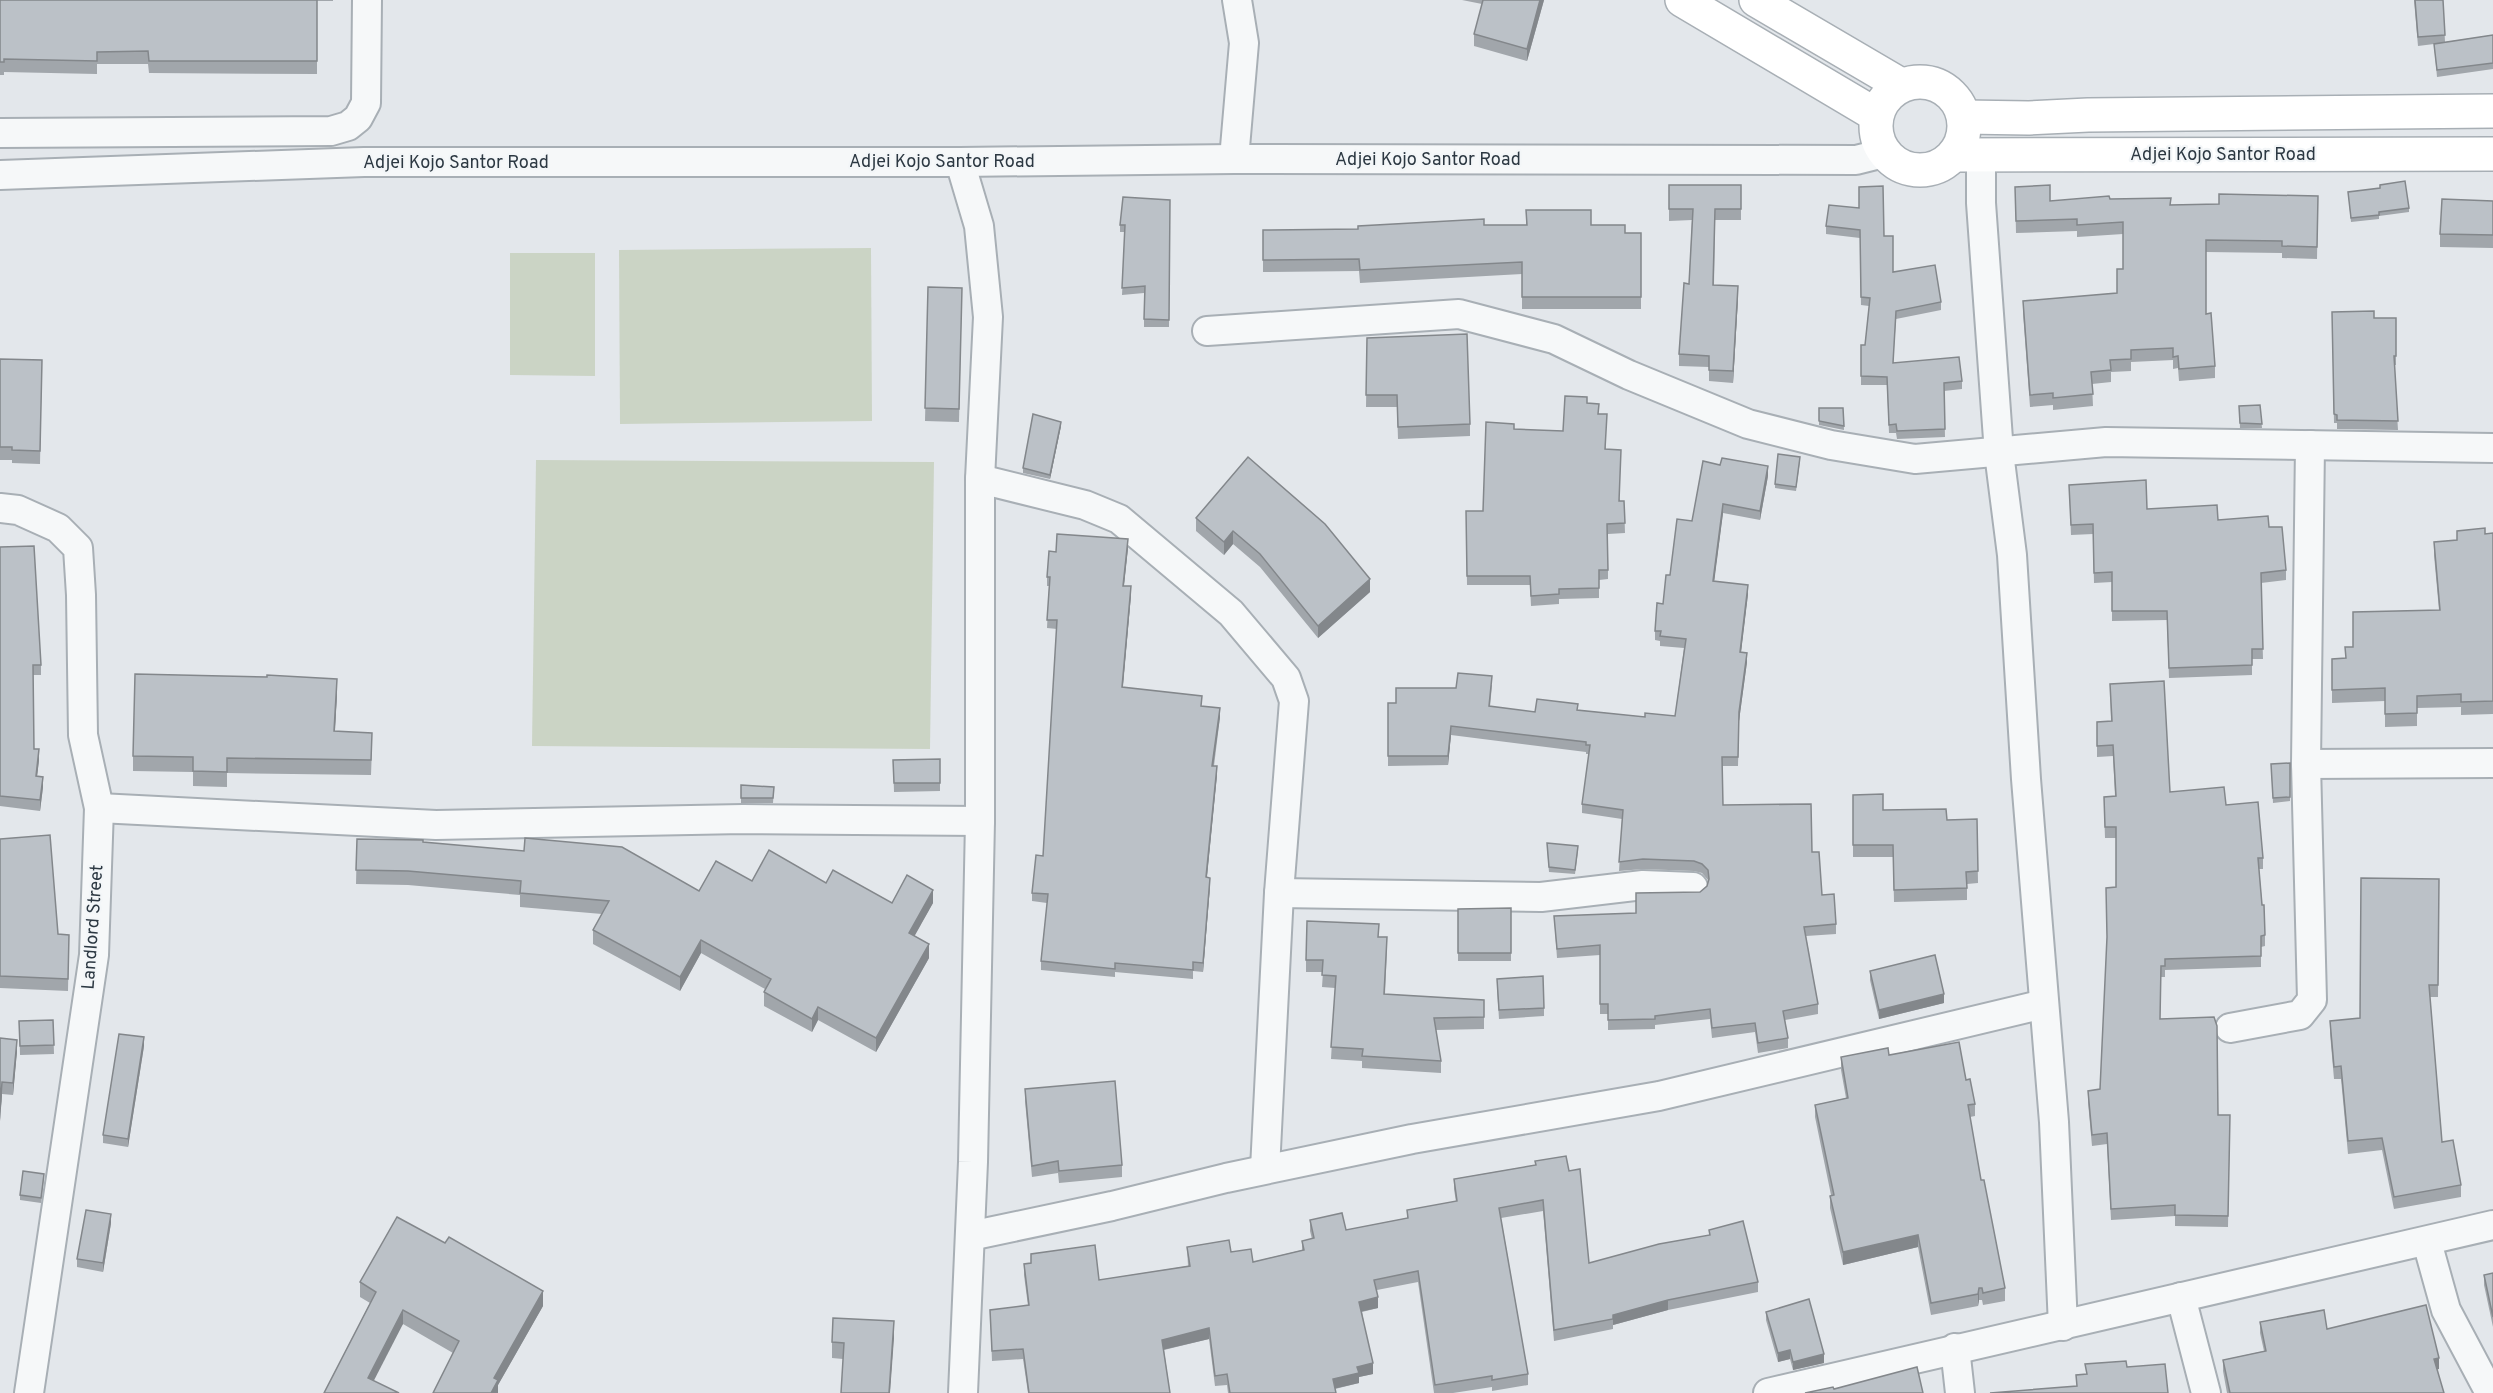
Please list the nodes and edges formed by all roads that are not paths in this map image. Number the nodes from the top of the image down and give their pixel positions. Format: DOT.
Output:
graph roads {
  1 [pos="367,0"];
  2 [pos="1237,0"];
  3 [pos="1682,0"];
  4 [pos="1756,0"];
  5 [pos="1902,85"];
  6 [pos="2493,111"];
  7 [pos="1876,115"];
  8 [pos="1964,117"];
  9 [pos="0,133"];
  10 [pos="1884,153"];
  11 [pos="2493,154"];
  12 [pos="1967,155"];
  13 [pos="1234,159"];
  14 [pos="960,162"];
  15 [pos="0,175"];
  16 [pos="1207,331"];
  17 [pos="2310,445"];
  18 [pos="2493,448"];
  19 [pos="1999,453"];
  20 [pos="980,479"];
  21 [pos="0,508"];
  22 [pos="2493,763"];
  23 [pos="2306,764"];
  24 [pos="99,808"];
  25 [pos="980,821"];
  26 [pos="1693,887"];
  27 [pos="1279,893"];
  28 [pos="2044,1004"];
  29 [pos="2230,1028"];
  30 [pos="1264,1169"];
  31 [pos="2493,1225"];
  32 [pos="970,1236"];
  33 [pos="2427,1242"];
  34 [pos="2181,1297"];
  35 [pos="2063,1326"];
  36 [pos="1955,1348"];
  37 [pos="29,1393"];
  38 [pos="963,1393"];
  39 [pos="1768,1393"];
  40 [pos="1960,1393"];
  41 [pos="2206,1393"];
  42 [pos="2490,1393"];
  1 -- 9 [label="street"];
  2 -- 13 [label="street"];
  3 -- 7 [label="street"];
  4 -- 5 [label="street"];
  5 -- 7 [label="street"];
  5 -- 8 [label="street"];
  6 -- 8 [label="street"];
  7 -- 10 [label="street"];
  8 -- 12 [label="street"];
  10 -- 12 [label="street"];
  10 -- 13 [label="street, Adjei Kojo Santor Road"];
  11 -- 12 [label="street, Adjei Kojo Santor Road"];
  12 -- 19 [label="street"];
  13 -- 14 [label="street, Adjei Kojo Santor Road"];
  14 -- 15 [label="street, Adjei Kojo Santor Road"];
  14 -- 20 [label="street"];
  16 -- 19 [label="street"];
  17 -- 18 [label="street"];
  17 -- 19 [label="street"];
  17 -- 23 [label="street"];
  19 -- 28 [label="street"];
  20 -- 25 [label="street"];
  20 -- 27 [label="street"];
  21 -- 24 [label="street, Landlord Street"];
  22 -- 23 [label="street"];
  23 -- 29 [label="street"];
  24 -- 25 [label="street"];
  24 -- 37 [label="street, Landlord Street"];
  25 -- 32 [label="street"];
  26 -- 27 [label="street"];
  27 -- 30 [label="street"];
  28 -- 30 [label="street"];
  28 -- 35 [label="street"];
  30 -- 32 [label="street"];
  31 -- 33 [label="street"];
  32 -- 38 [label="street"];
  33 -- 34 [label="street"];
  33 -- 42 [label="street"];
  34 -- 35 [label="street"];
  34 -- 41 [label="street"];
  35 -- 36 [label="street"];
  36 -- 39 [label="street"];
  36 -- 40 [label="street"];
}
